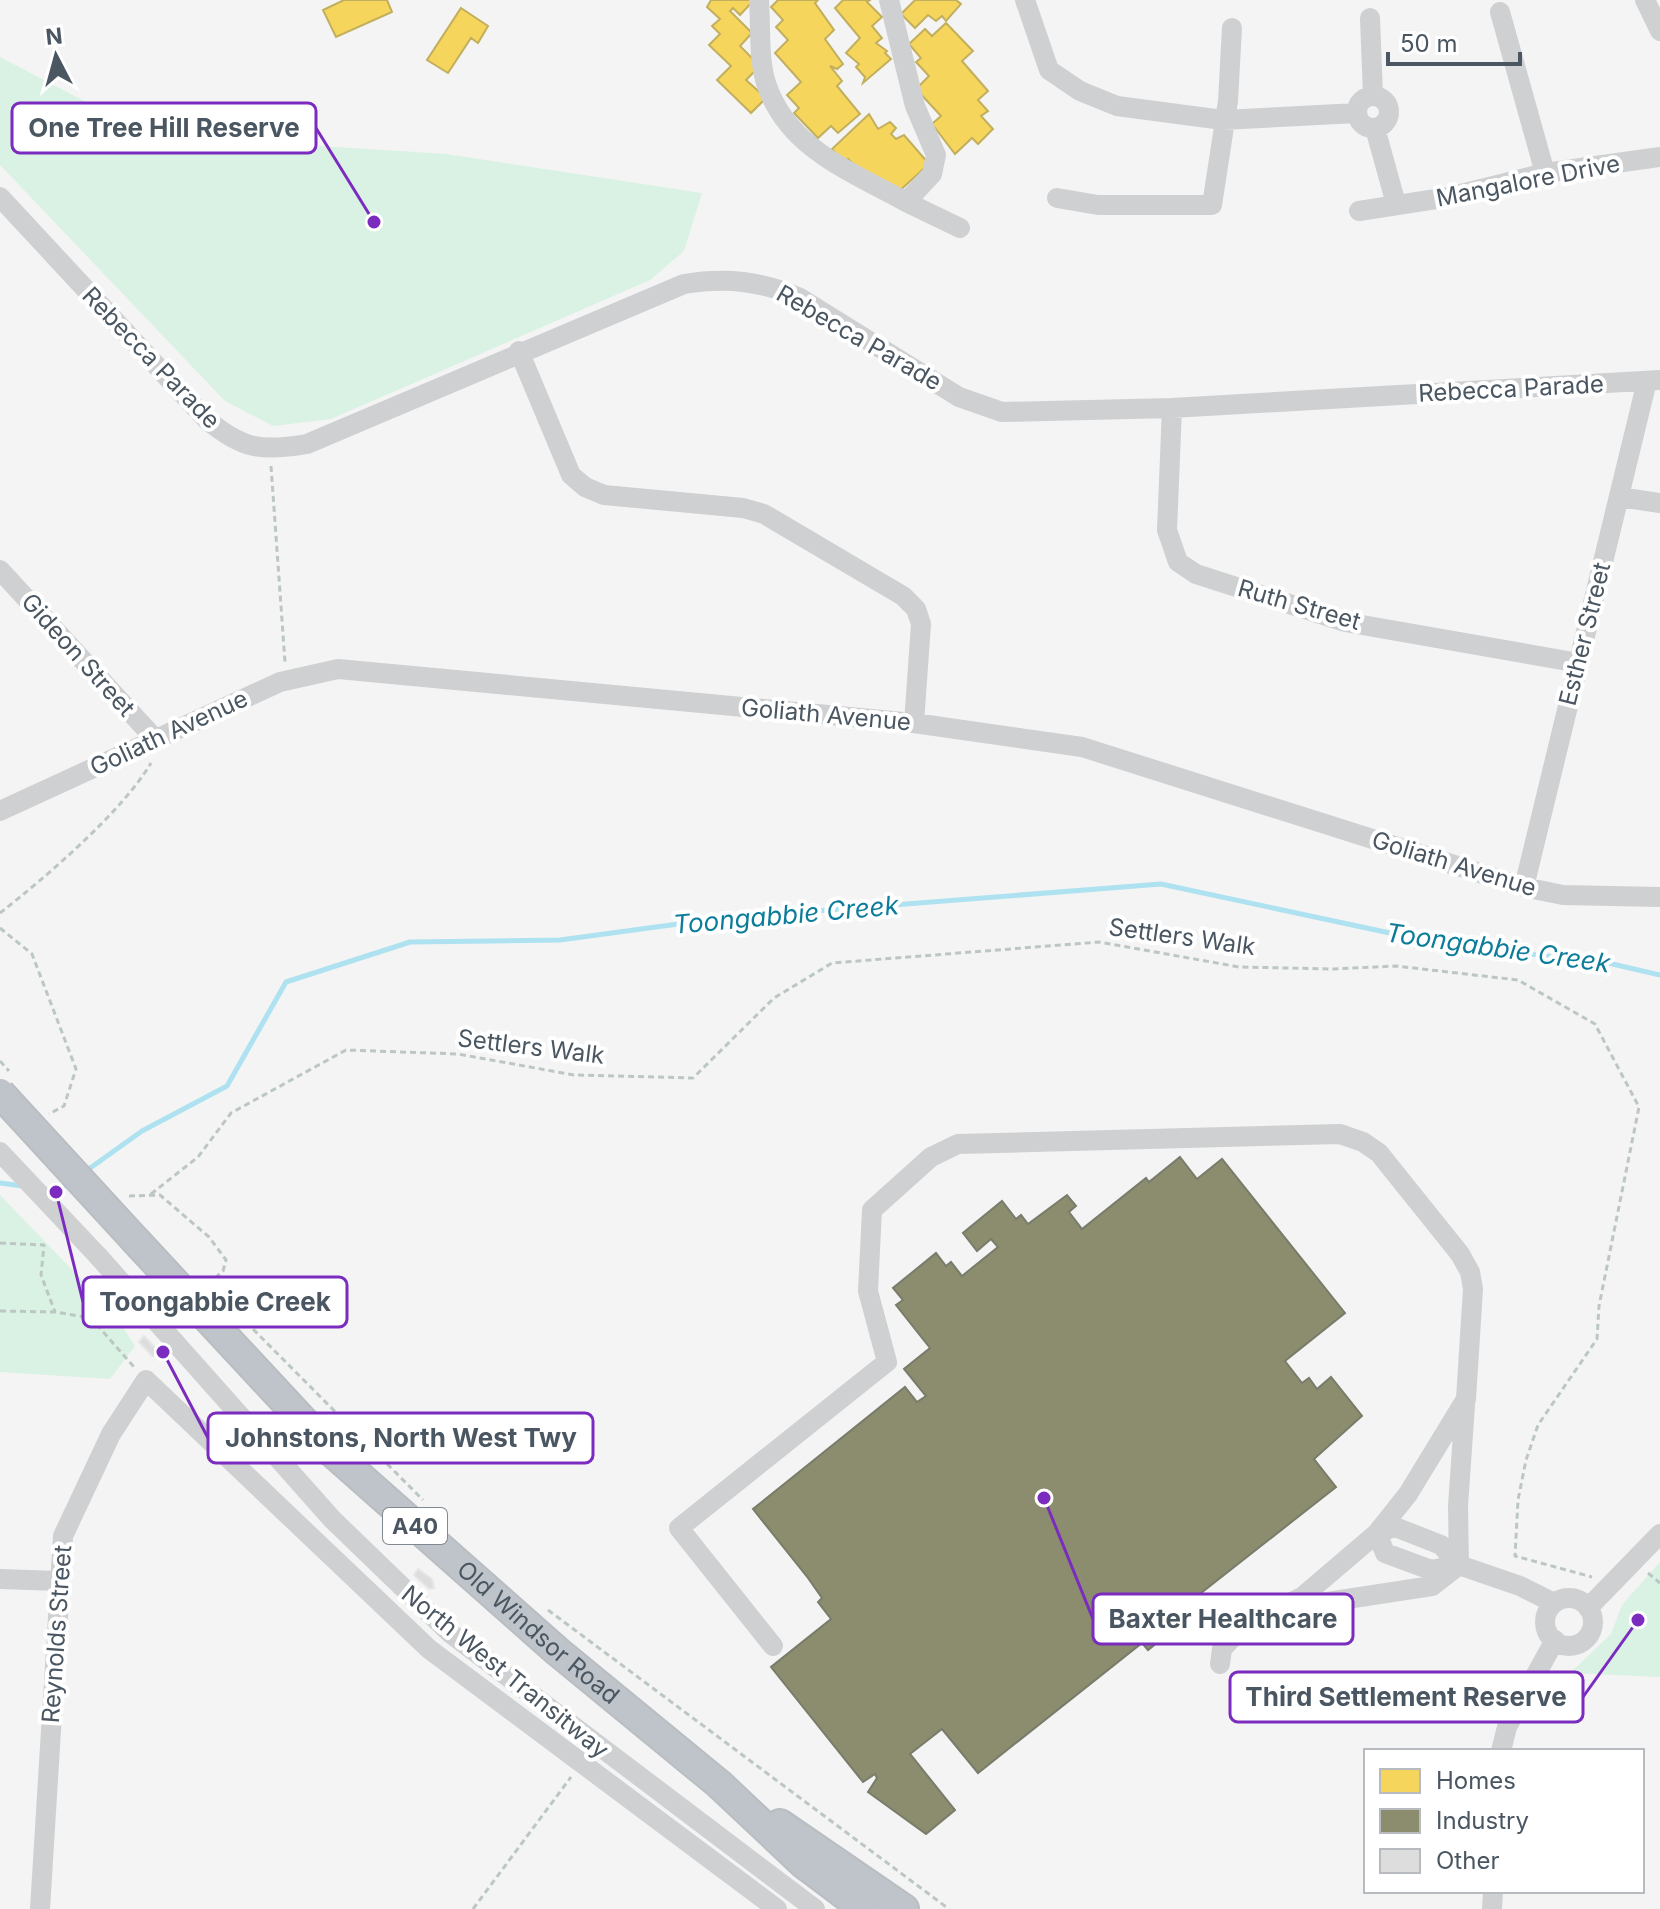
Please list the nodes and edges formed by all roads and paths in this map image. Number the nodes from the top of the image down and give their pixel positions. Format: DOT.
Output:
graph roads {
  1 [pos="759,0"];
  2 [pos="889,0"];
  3 [pos="1025,0"];
  4 [pos="1645,0"];
  5 [pos="1500,12"];
  6 [pos="1370,18"];
  7 [pos="1232,28"];
  8 [pos="1660,31"];
  9 [pos="1373,96"];
  10 [pos="1357,113"];
  11 [pos="1223,120"];
  12 [pos="1375,128"];
  13 [pos="1660,157"];
  14 [pos="1545,173"];
  15 [pos="0,197"];
  16 [pos="1057,198"];
  17 [pos="906,202"];
  18 [pos="1396,204"];
  19 [pos="1359,211"];
  20 [pos="960,228"];
  21 [pos="519,351"];
  22 [pos="1653,380"];
  23 [pos="1172,408"];
  24 [pos="270,450"];
  25 [pos="1619,497"];
  26 [pos="1660,503"];
  27 [pos="0,570"];
  28 [pos="1579,663"];
  29 [pos="286,681"];
  30 [pos="914,723"];
  31 [pos="156,740"];
  32 [pos="0,811"];
  33 [pos="1524,887"];
  34 [pos="1660,897"];
  35 [pos="0,913"];
  36 [pos="0,928"];
  37 [pos="0,1093"];
  38 [pos="64,1106"];
  39 [pos="0,1152"];
  40 [pos="151,1194"];
  41 [pos="129,1196"];
  42 [pos="0,1243"];
  43 [pos="194,1272"];
  44 [pos="202,1278"];
  45 [pos="213,1290"];
  46 [pos="0,1311"];
  47 [pos="55,1312"];
  48 [pos="235,1312"];
  49 [pos="146,1380"];
  50 [pos="1466,1399"];
  51 [pos="425,1502"];
  52 [pos="1377,1533"];
  53 [pos="1660,1534"];
  54 [pos="1459,1565"];
  55 [pos="1647,1573"];
  56 [pos="1592,1577"];
  57 [pos="0,1579"];
  58 [pos="58,1581"];
  59 [pos="1660,1583"];
  60 [pos="1554,1603"];
  61 [pos="542,1606"];
  62 [pos="1588,1608"];
  63 [pos="1273,1610"];
  64 [pos="1555,1640"];
  65 [pos="773,1646"];
  66 [pos="1220,1664"];
  67 [pos="1502,1749"];
  68 [pos="582,1762"];
  69 [pos="719,1784"];
  70 [pos="40,1909"];
  71 [pos="473,1909"];
  72 [pos="777,1909"];
  73 [pos="815,1909"];
  74 [pos="864,1909"];
  75 [pos="904,1909"];
  76 [pos="949,1909"];
  1 -- 17 [label="street"];
  2 -- 17 [label="street"];
  3 -- 11 [label="street"];
  4 -- 8 [label="street"];
  5 -- 14 [label="street"];
  6 -- 9 [label="street"];
  7 -- 11 [label="street"];
  9 -- 10 [label="street"];
  9 -- 12 [label="street"];
  10 -- 11 [label="street"];
  10 -- 12 [label="street"];
  11 -- 16 [label="street"];
  12 -- 18 [label="street"];
  13 -- 14 [label="street, Mangalore Drive"];
  14 -- 18 [label="street, Mangalore Drive"];
  15 -- 24 [label="street, Rebecca Parade"];
  17 -- 20 [label="street"];
  18 -- 19 [label="street, Mangalore Drive"];
  21 -- 23 [label="street, Rebecca Parade"];
  21 -- 24 [label="street, Rebecca Parade"];
  21 -- 30 [label="street"];
  22 -- 23 [label="street, Rebecca Parade"];
  22 -- 25 [label="street, Esther Street"];
  23 -- 28 [label="street, Ruth Street"];
  24 -- 29 [label="path"];
  25 -- 26 [label="street"];
  25 -- 28 [label="street, Esther Street"];
  27 -- 31 [label="street, Gideon Street"];
  28 -- 33 [label="street, Esther Street"];
  29 -- 30 [label="street, Goliath Avenue"];
  29 -- 31 [label="street, Goliath Avenue"];
  30 -- 33 [label="street, Goliath Avenue"];
  31 -- 32 [label="street, Goliath Avenue"];
  31 -- 35 [label="path"];
  33 -- 34 [label="street, Goliath Avenue"];
  36 -- 38 [label="path"];
  37 -- 69 [label="highway, Old Windsor Road / A40, bridge"];
  39 -- 73 [label="street, North West Transitway, bridge"];
  40 -- 41 [label="path"];
  40 -- 44 [label="path"];
  40 -- 56 [label="path, Settlers Walk"];
  42 -- 47 [label="path"];
  43 -- 44 [label="path"];
  44 -- 45 [label="path"];
  46 -- 47 [label="path"];
  47 -- 49 [label="path"];
  48 -- 51 [label="path"];
  49 -- 58 [label="street, Reynolds Street"];
  49 -- 68 [label="street"];
  50 -- 52 [label="street"];
  50 -- 54 [label="street"];
  50 -- 65 [label="street"];
  52 -- 54 [label="street"];
  52 -- 63 [label="street"];
  53 -- 62 [label="street"];
  54 -- 60 [label="street"];
  54 -- 63 [label="street"];
  55 -- 59 [label="path"];
  57 -- 58 [label="street"];
  58 -- 70 [label="street, Reynolds Street"];
  60 -- 62 [label="street"];
  60 -- 64 [label="street"];
  61 -- 76 [label="path"];
  62 -- 64 [label="street"];
  63 -- 66 [label="street"];
  64 -- 67 [label="street"];
  68 -- 71 [label="path"];
  68 -- 72 [label="street"];
  69 -- 74 [label="highway, Old Windsor Road / A40"];
  69 -- 75 [label="highway, Old Windsor Road / A40"];
}
